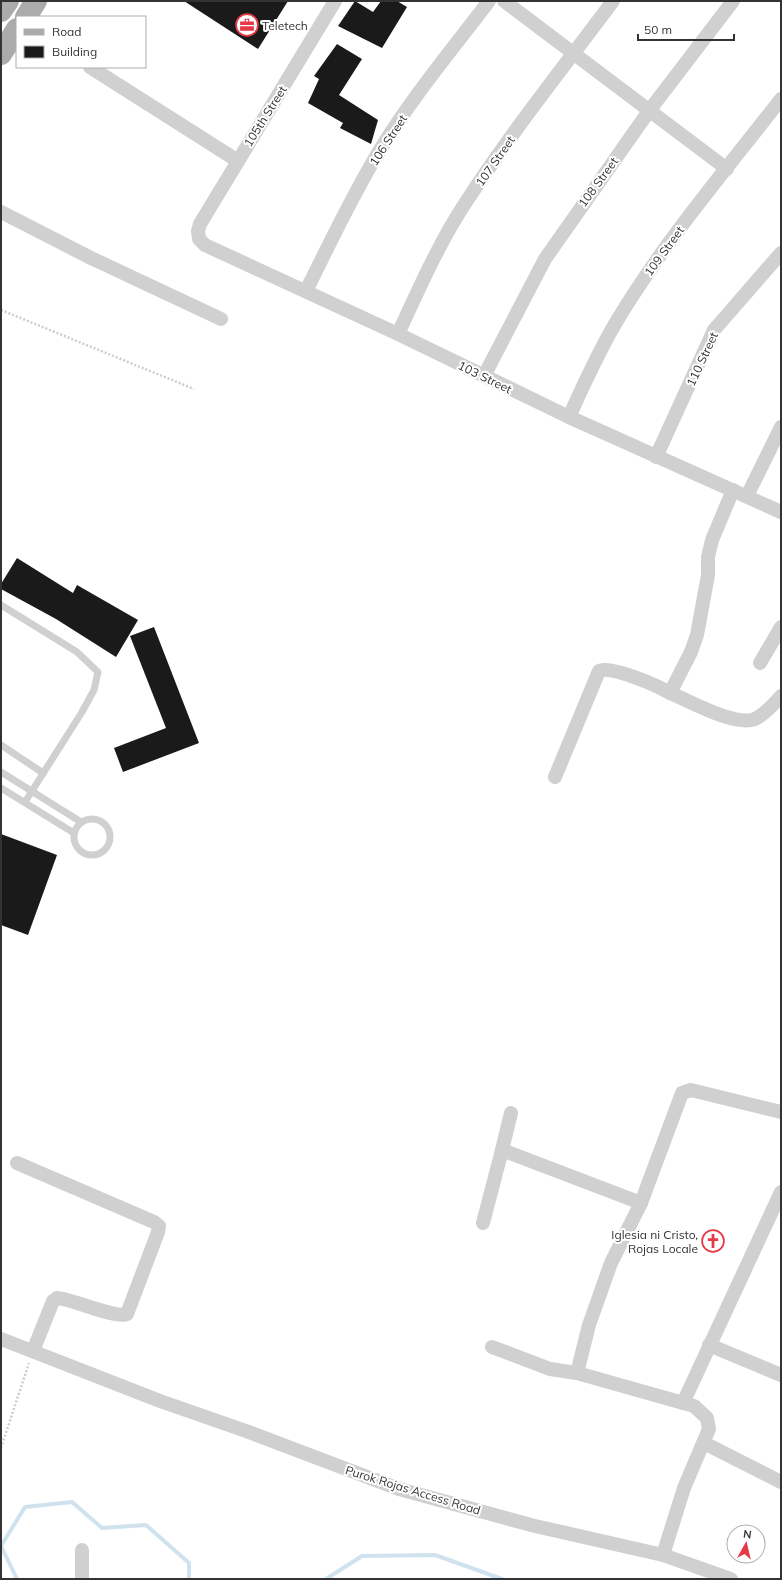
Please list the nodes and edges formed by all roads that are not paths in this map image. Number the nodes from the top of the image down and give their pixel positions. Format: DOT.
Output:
graph roads {
  1 [pos="8,1"];
  2 [pos="36,1"];
  3 [pos="335,1"];
  4 [pos="489,1"];
  5 [pos="504,1"];
  6 [pos="613,1"];
  7 [pos="733,1"];
  8 [pos="1,11"];
  9 [pos="27,16"];
  10 [pos="16,20"];
  11 [pos="16,31"];
  12 [pos="574,53"];
  13 [pos="1,54"];
  14 [pos="92,68"];
  15 [pos="781,99"];
  16 [pos="649,111"];
  17 [pos="238,161"];
  18 [pos="726,169"];
  19 [pos="1,212"];
  20 [pos="198,231"];
  21 [pos="781,253"];
  22 [pos="306,291"];
  23 [pos="221,319"];
  24 [pos="398,334"];
  25 [pos="484,376"];
  26 [pos="569,417"];
  27 [pos="781,427"];
  28 [pos="656,457"];
  29 [pos="733,490"];
  30 [pos="747,496"];
  31 [pos="781,512"];
  32 [pos="1,605"];
  33 [pos="781,627"];
  34 [pos="760,663"];
  35 [pos="670,693"];
  36 [pos="781,696"];
  37 [pos="1,745"];
  38 [pos="1,772"];
  39 [pos="44,773"];
  40 [pos="555,777"];
  41 [pos="1,788"];
  42 [pos="32,791"];
  43 [pos="25,802"];
  44 [pos="81,822"];
  45 [pos="74,833"];
  46 [pos="781,1112"];
  47 [pos="511,1113"];
  48 [pos="502,1150"];
  49 [pos="17,1163"];
  50 [pos="781,1192"];
  51 [pos="641,1203"];
  52 [pos="483,1223"];
  53 [pos="1,1339"];
  54 [pos="709,1344"];
  55 [pos="492,1347"];
  56 [pos="33,1351"];
  57 [pos="577,1373"];
  58 [pos="781,1375"];
  59 [pos="683,1403"];
  60 [pos="704,1443"];
  61 [pos="781,1482"];
  62 [pos="82,1550"];
  63 [pos="663,1555"];
  64 [pos="82,1579"];
  65 [pos="730,1579"];
  1 -- 8 [label="main road"];
  2 -- 9 [label="main road"];
  3 -- 17 [label="street, 105th Street"];
  4 -- 22 [label="street, 106 Street"];
  5 -- 12 [label="street"];
  6 -- 12 [label="street, 107 Street"];
  7 -- 16 [label="street, 108 Street"];
  8 -- 10 [label="street"];
  11 -- 13 [label="main road"];
  12 -- 16 [label="street"];
  12 -- 24 [label="street, 107 Street"];
  14 -- 17 [label="street"];
  15 -- 18 [label="street, 109 Street"];
  16 -- 18 [label="street"];
  16 -- 25 [label="street, 108 Street"];
  17 -- 20 [label="street, 105th Street"];
  18 -- 26 [label="street, 109 Street"];
  19 -- 23 [label="street"];
  20 -- 22 [label="street, 103 Street"];
  21 -- 28 [label="street, 110 Street"];
  22 -- 24 [label="street, 103 Street"];
  24 -- 25 [label="street, 103 Street"];
  25 -- 26 [label="street, 103 Street"];
  26 -- 28 [label="street, 103 Street"];
  27 -- 30 [label="street"];
  28 -- 29 [label="street, 103 Street"];
  29 -- 30 [label="street, 103 Street"];
  29 -- 35 [label="street"];
  30 -- 31 [label="street, 103 Street"];
  32 -- 39 [label="lane"];
  33 -- 34 [label="street"];
  35 -- 36 [label="street"];
  35 -- 40 [label="street"];
  37 -- 39 [label="lane"];
  38 -- 42 [label="lane"];
  39 -- 42 [label="lane"];
  41 -- 43 [label="lane"];
  42 -- 43 [label="lane"];
  42 -- 44 [label="lane"];
  43 -- 45 [label="lane"];
  44 -- 45 [label="lane"];
  44 -- 45 [label="lane"];
  46 -- 51 [label="street"];
  47 -- 48 [label="street"];
  48 -- 51 [label="street"];
  48 -- 52 [label="street"];
  49 -- 56 [label="street"];
  50 -- 54 [label="street"];
  51 -- 57 [label="street"];
  53 -- 56 [label="street, Purok Rojas Access Road"];
  54 -- 58 [label="street"];
  54 -- 59 [label="street"];
  55 -- 57 [label="street"];
  56 -- 63 [label="street, Purok Rojas Access Road"];
  57 -- 59 [label="street"];
  59 -- 60 [label="street"];
  60 -- 61 [label="street"];
  60 -- 63 [label="street"];
  62 -- 64 [label="street"];
  63 -- 65 [label="street, Purok Rojas Access Road"];
}
